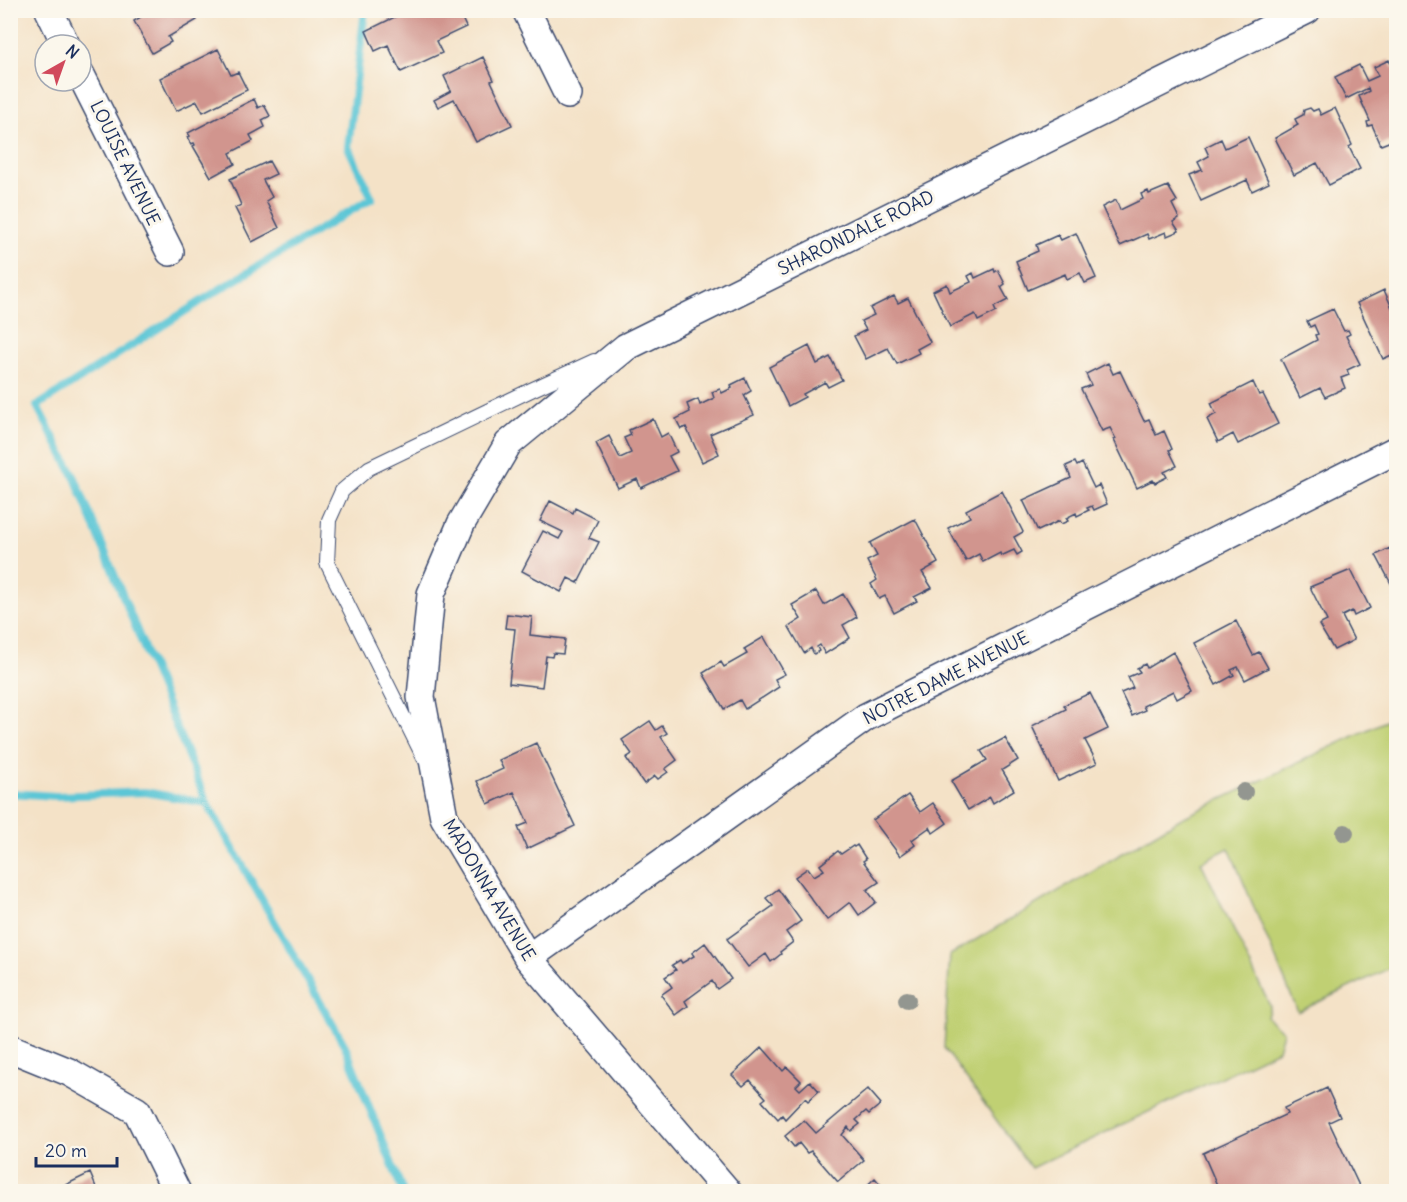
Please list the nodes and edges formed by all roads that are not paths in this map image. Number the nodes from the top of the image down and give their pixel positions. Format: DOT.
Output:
graph roads {
  1 [pos="49,10"];
  2 [pos="526,10"];
  3 [pos="1307,10"];
  4 [pos="60,33"];
  5 [pos="90,93"];
  6 [pos="568,94"];
  7 [pos="170,252"];
  8 [pos="627,347"];
  9 [pos="1396,450"];
  10 [pos="461,524"];
  11 [pos="437,785"];
  12 [pos="528,958"];
  13 [pos="10,1048"];
  14 [pos="177,1191"];
  15 [pos="728,1191"];
  1 -- 4 [label="street"];
  2 -- 6 [label="street"];
  3 -- 8 [label="street, SHARONDALE ROAD"];
  5 -- 7 [label="street, LOUISE AVENUE"];
  8 -- 10 [label="street, SHARONDALE ROAD"];
  8 -- 11 [label="lane"];
  9 -- 12 [label="street, NOTRE DAME AVENUE"];
  10 -- 11 [label="street, MADONNA AVENUE"];
  11 -- 12 [label="street, MADONNA AVENUE"];
  12 -- 15 [label="street, MADONNA AVENUE"];
  13 -- 14 [label="street"];
}
